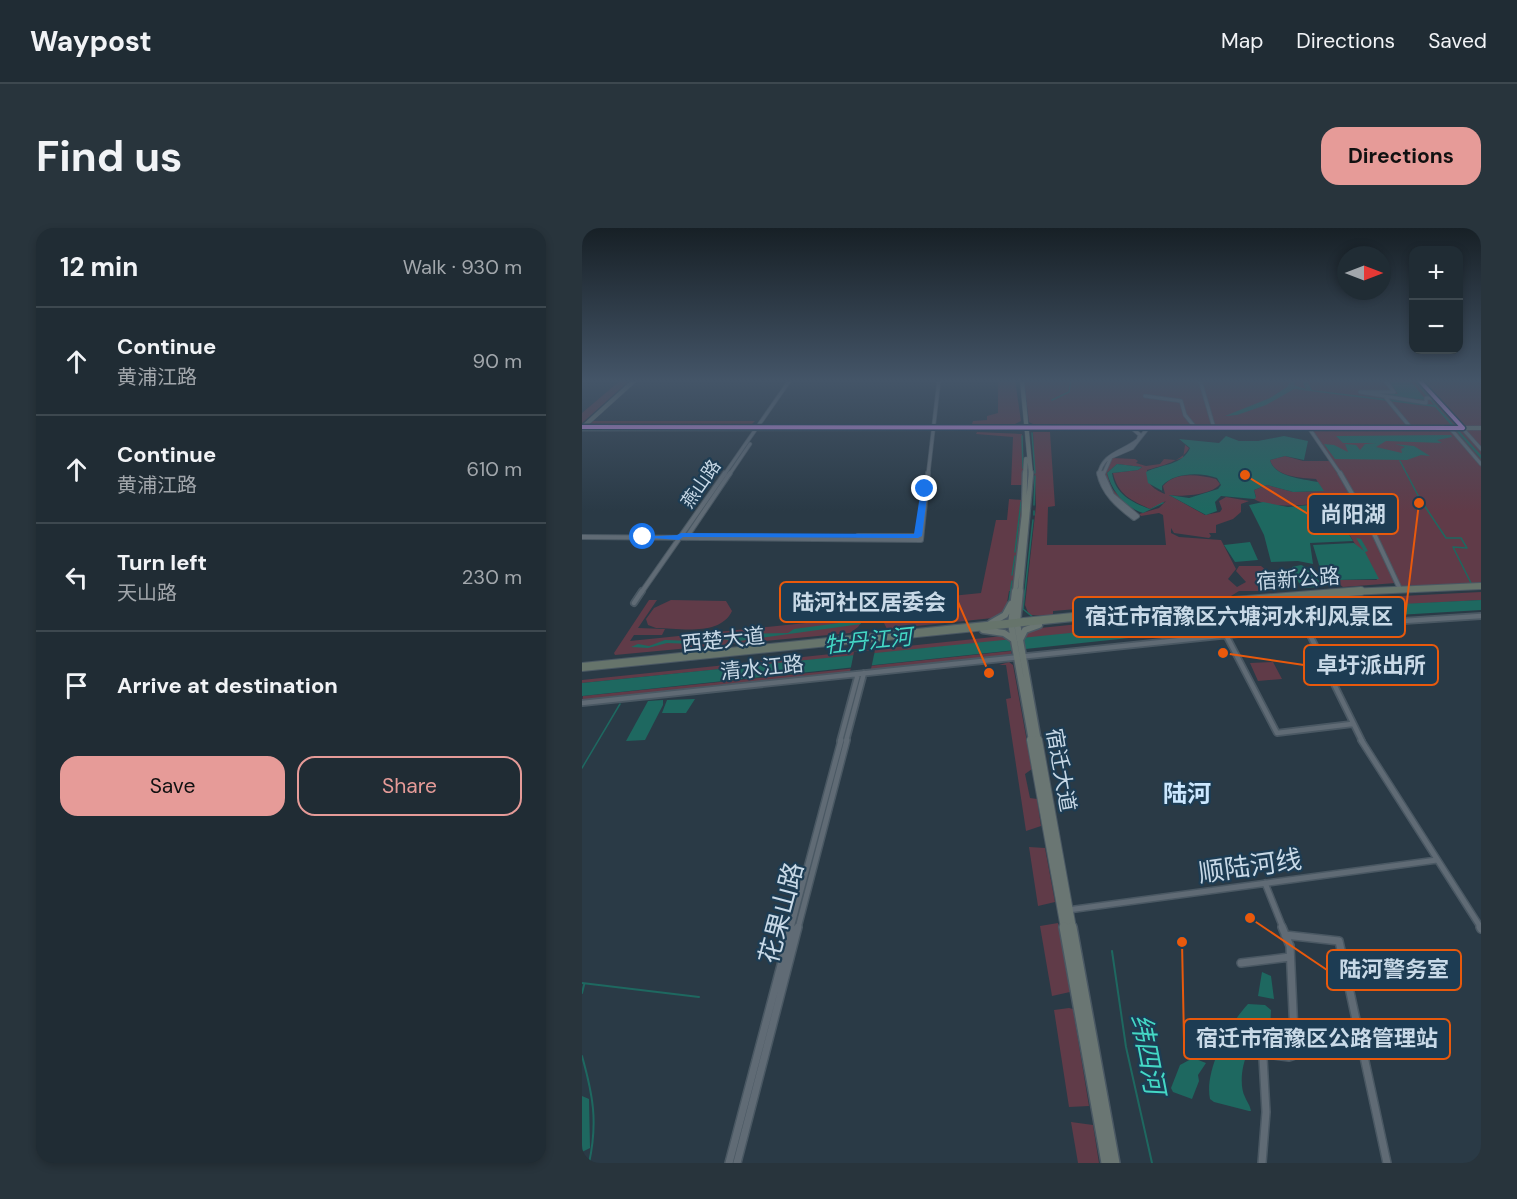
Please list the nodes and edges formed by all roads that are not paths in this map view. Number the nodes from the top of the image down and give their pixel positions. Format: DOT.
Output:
graph roads {
  1 [pos="762,424"];
  2 [pos="934,424"];
  3 [pos="1026,424"];
  4 [pos="1213,424"];
  5 [pos="1407,424"];
  6 [pos="1458,424"];
  7 [pos="1194,426"];
  8 [pos="582,427"];
  9 [pos="1026,427"];
  10 [pos="759,428"];
  11 [pos="934,428"];
  12 [pos="1214,428"];
  13 [pos="1222,428"];
  14 [pos="1309,428"];
  15 [pos="1411,428"];
  16 [pos="1450,428"];
  17 [pos="1462,428"];
  18 [pos="1481,428"];
  19 [pos="1133,429"];
  20 [pos="1147,429"];
  21 [pos="1481,449"];
  22 [pos="1481,465"];
  23 [pos="582,536"];
  24 [pos="683,536"];
  25 [pos="1399,587"];
  26 [pos="1481,588"];
  27 [pos="1014,595"];
  28 [pos="634,603"];
  29 [pos="1019,608"];
  30 [pos="1481,616"];
  31 [pos="1040,623"];
  32 [pos="1306,627"];
  33 [pos="982,628"];
  34 [pos="1015,632"];
  35 [pos="1226,635"];
  36 [pos="1019,656"];
  37 [pos="582,669"];
  38 [pos="861,674"];
  39 [pos="582,704"];
  40 [pos="1352,724"];
  41 [pos="1437,860"];
  42 [pos="1265,883"];
  43 [pos="1068,910"];
  44 [pos="1481,929"];
  45 [pos="1285,935"];
  46 [pos="1290,957"];
  47 [pos="1241,963"];
  48 [pos="729,1163"];
  49 [pos="737,1163"];
  50 [pos="1106,1163"];
  51 [pos="1115,1163"];
  52 [pos="1262,1163"];
  53 [pos="1387,1163"];
  1 -- 10 [label="street, 燕山路"];
  2 -- 11 [label="street"];
  3 -- 9 [label="main road, 宿迁大道"];
  4 -- 12 [label="street"];
  5 -- 15 [label="street"];
  6 -- 17 [label="street"];
  7 -- 9 [label="main road"];
  7 -- 12 [label="main road"];
  8 -- 10 [label="main road"];
  9 -- 11 [label="main road"];
  9 -- 19 [label="main road"];
  9 -- 27 [label="main road, 宿迁大道"];
  9 -- 29 [label="main road, 宿迁大道"];
  10 -- 11 [label="main road"];
  10 -- 24 [label="street, 燕山路"];
  11 -- 24 [label="street"];
  12 -- 13 [label="main road"];
  13 -- 14 [label="main road"];
  13 -- 20 [label="main road"];
  14 -- 15 [label="main road"];
  14 -- 25 [label="street"];
  15 -- 16 [label="main road"];
  16 -- 17 [label="main road"];
  16 -- 22 [label="street"];
  17 -- 18 [label="main road"];
  17 -- 21 [label="street"];
  19 -- 20 [label="main road"];
  19 -- 20 [label="street"];
  23 -- 24 [label="street"];
  24 -- 28 [label="street, 燕山路"];
  26 -- 31 [label="highway, 宿新公路"];
  27 -- 33 [label="main road"];
  27 -- 34 [label="main road, 宿迁大道"];
  29 -- 31 [label="main road"];
  29 -- 34 [label="main road, 宿迁大道"];
  30 -- 32 [label="street, 清水江路"];
  31 -- 34 [label="highway, 宿新公路"];
  31 -- 34 [label="main road"];
  32 -- 35 [label="street, 清水江路"];
  32 -- 40 [label="street"];
  33 -- 34 [label="highway, 西楚大道"];
  33 -- 34 [label="main road"];
  33 -- 37 [label="highway, 西楚大道"];
  34 -- 36 [label="main road, 宿迁大道"];
  35 -- 36 [label="street, 清水江路"];
  35 -- 40 [label="street"];
  36 -- 38 [label="street, 清水江路"];
  36 -- 43 [label="main road, 宿迁大道"];
  36 -- 50 [label="main road, 宿迁大道"];
  38 -- 39 [label="street, 清水江路"];
  38 -- 48 [label="street, 花果山路"];
  38 -- 49 [label="street, 花果山路"];
  40 -- 41 [label="street"];
  41 -- 42 [label="street, 顺陆河线"];
  41 -- 44 [label="street"];
  42 -- 43 [label="street, 顺陆河线"];
  42 -- 45 [label="street"];
  43 -- 51 [label="main road, 宿迁大道"];
  45 -- 46 [label="street"];
  45 -- 53 [label="street"];
  46 -- 47 [label="street"];
  46 -- 52 [label="street"];
}
